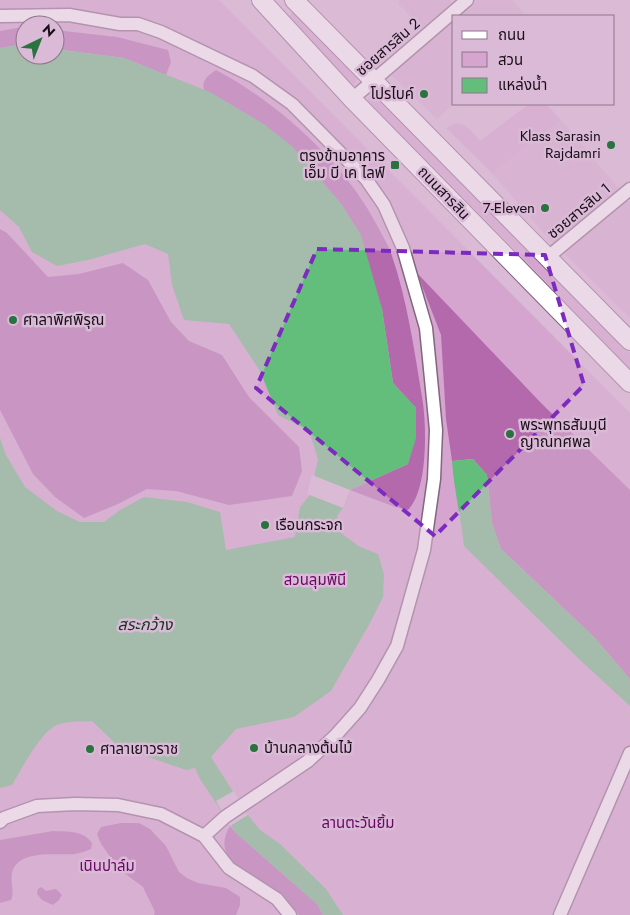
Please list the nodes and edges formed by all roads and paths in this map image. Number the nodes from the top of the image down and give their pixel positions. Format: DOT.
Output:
graph roads {
  1 [pos="261,0"];
  2 [pos="294,0"];
  3 [pos="467,0"];
  4 [pos="274,7"];
  5 [pos="0,16"];
  6 [pos="373,81"];
  7 [pos="352,99"];
  8 [pos="630,189"];
  9 [pos="548,257"];
  10 [pos="630,341"];
  11 [pos="630,383"];
  12 [pos="630,752"];
  13 [pos="0,822"];
  14 [pos="204,836"];
  15 [pos="290,915"];
  16 [pos="560,915"];
  1 -- 4 [label="street, ถนนสารสิน"];
  2 -- 6 [label="street, ถนนสารสิน"];
  3 -- 6 [label="street, ซอยสารสิน 2"];
  4 -- 7 [label="street, ถนนสารสิน"];
  5 -- 14 [label="street"];
  6 -- 7 [label="street, ซอยสารสิน 2"];
  6 -- 9 [label="street, ถนนสารสิน"];
  7 -- 11 [label="street, ถนนสารสิน"];
  8 -- 9 [label="street, ซอยสารสิน 1"];
  9 -- 10 [label="street, ถนนสารสิน"];
  12 -- 16 [label="street"];
  13 -- 14 [label="street"];
  14 -- 15 [label="street"];
}
